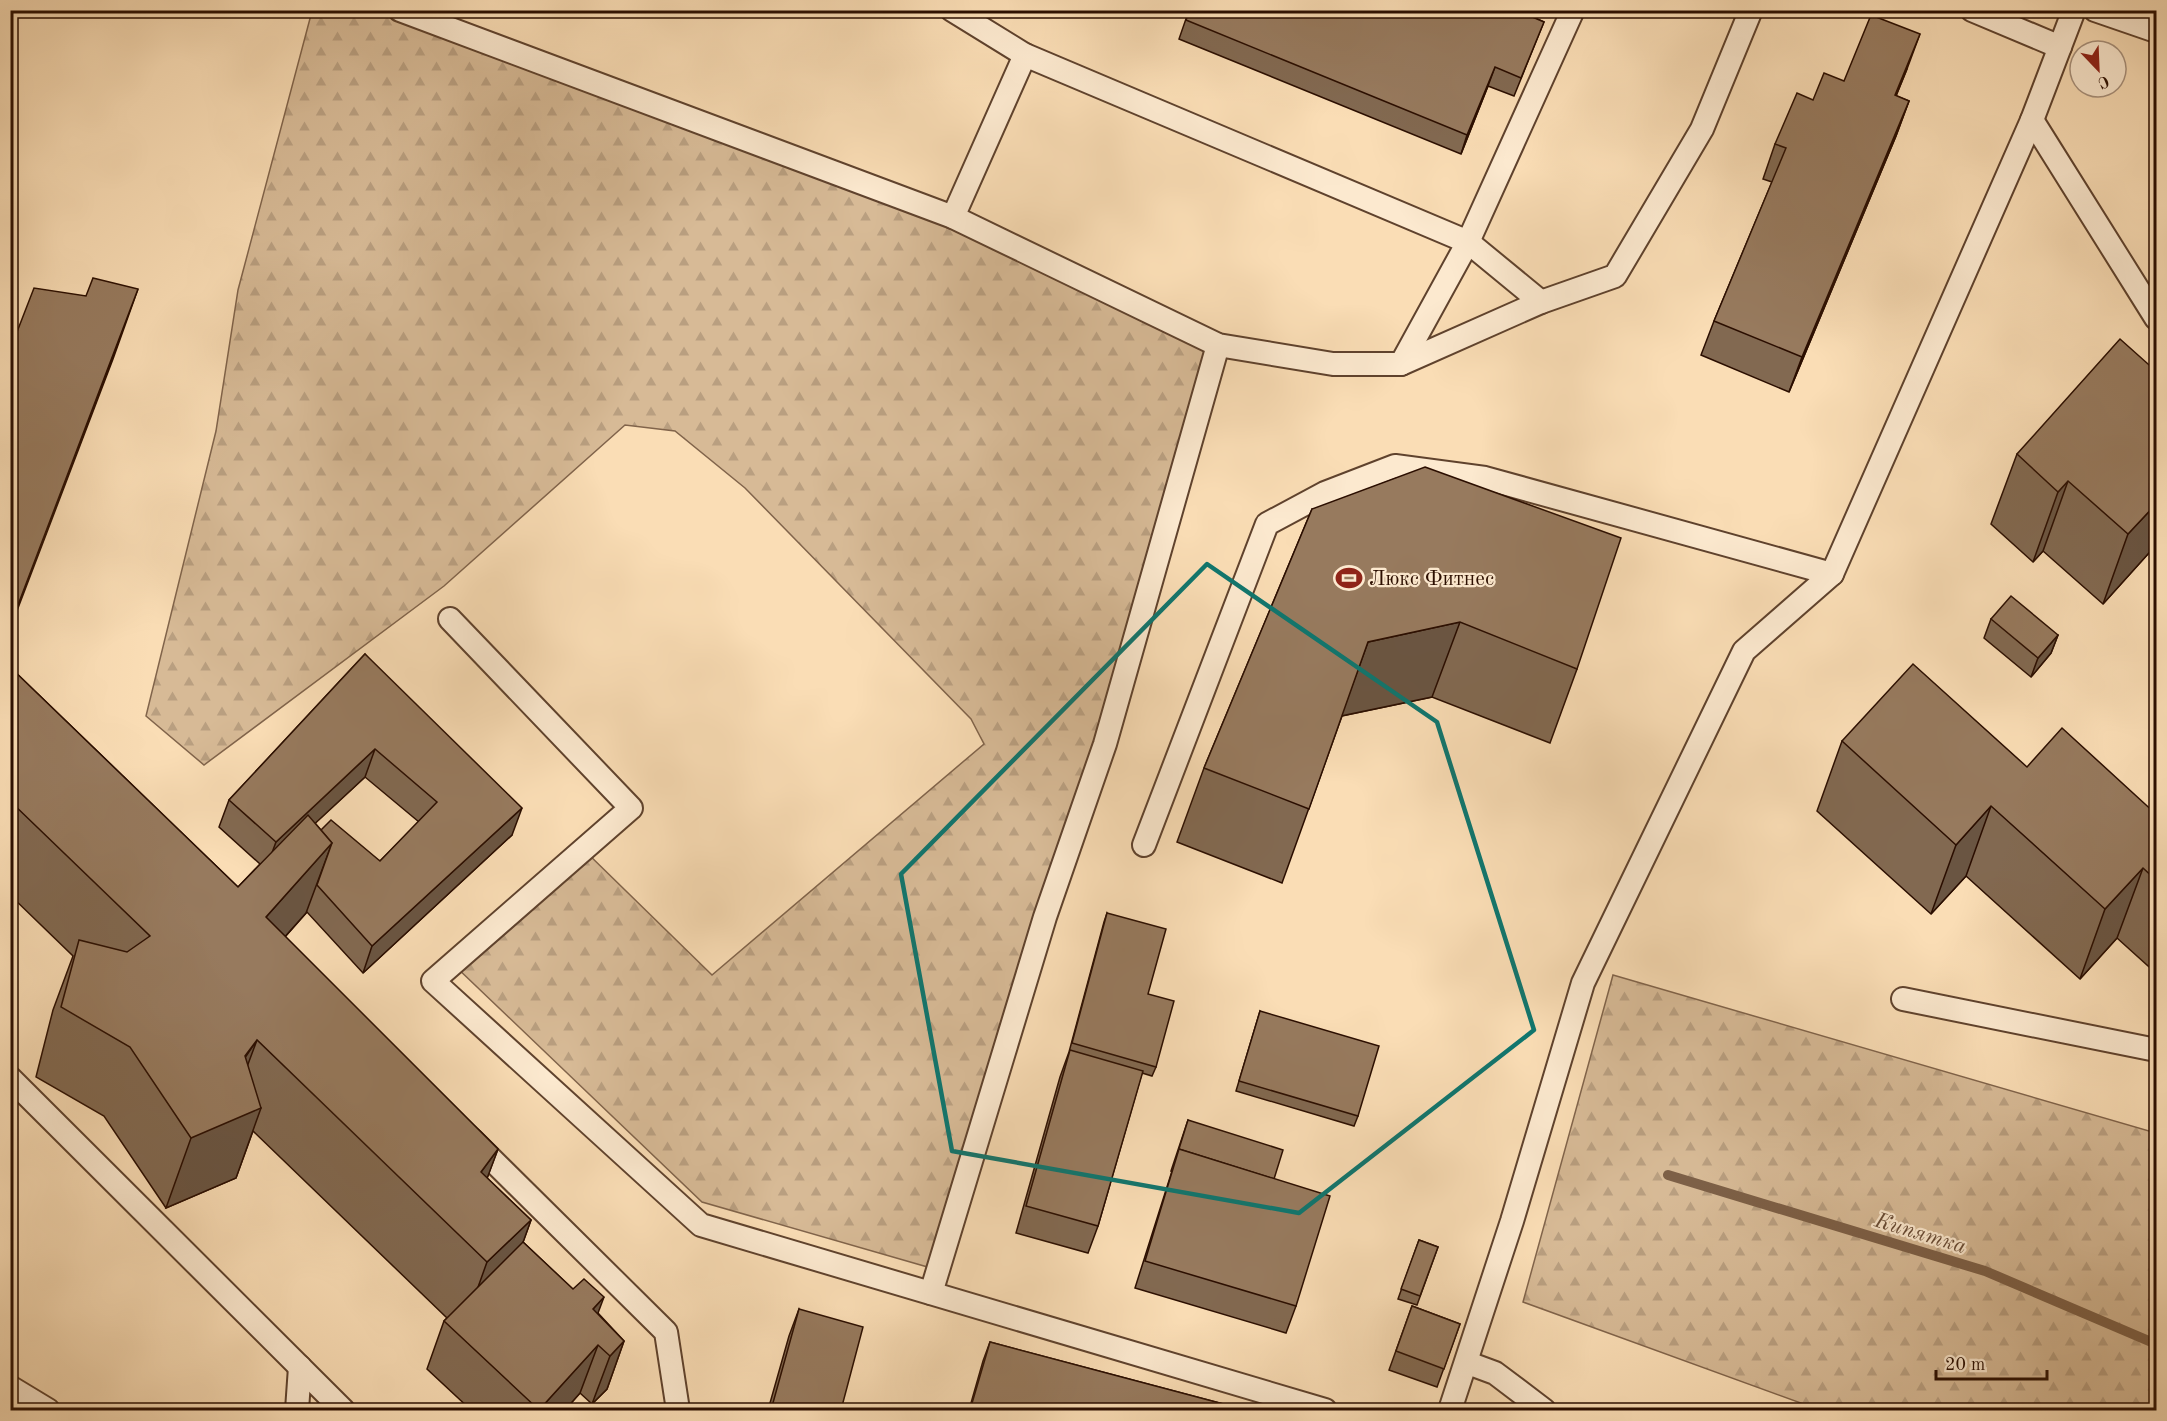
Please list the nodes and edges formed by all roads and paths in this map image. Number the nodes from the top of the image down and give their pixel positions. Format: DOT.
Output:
graph roads {
  1 [pos="400,10"];
  2 [pos="952,10"];
  3 [pos="1573,10"];
  4 [pos="1751,10"];
  5 [pos="1972,10"];
  6 [pos="2074,10"];
  7 [pos="2095,10"];
  8 [pos="2157,31"];
  9 [pos="2060,47"];
  10 [pos="1025,55"];
  11 [pos="2032,120"];
  12 [pos="953,217"];
  13 [pos="1468,242"];
  14 [pos="1541,302"];
  15 [pos="2157,318"];
  16 [pos="1218,345"];
  17 [pos="1401,364"];
  18 [pos="1832,574"];
  19 [pos="450,619"];
  20 [pos="1144,845"];
  21 [pos="1903,999"];
  22 [pos="2157,1050"];
  23 [pos="10,1078"];
  24 [pos="455,1123"];
  25 [pos="931,1293"];
  26 [pos="1468,1363"];
  27 [pos="300,1367"];
  28 [pos="10,1387"];
  29 [pos="1317,1409"];
  30 [pos="48,1410"];
  31 [pos="297,1410"];
  32 [pos="344,1410"];
  33 [pos="678,1410"];
  34 [pos="1450,1410"];
  35 [pos="1544,1410"];
  1 -- 12 [label="lane"];
  2 -- 10 [label="lane"];
  3 -- 13 [label="lane"];
  4 -- 14 [label="lane"];
  5 -- 9 [label="lane"];
  6 -- 9 [label="lane"];
  7 -- 8 [label="lane"];
  9 -- 11 [label="lane"];
  10 -- 12 [label="lane"];
  10 -- 13 [label="lane"];
  11 -- 15 [label="lane"];
  11 -- 18 [label="lane"];
  12 -- 16 [label="lane"];
  13 -- 14 [label="lane"];
  13 -- 17 [label="lane"];
  14 -- 17 [label="lane"];
  16 -- 17 [label="lane"];
  16 -- 25 [label="lane"];
  18 -- 20 [label="lane"];
  18 -- 26 [label="lane"];
  19 -- 25 [label="lane"];
  21 -- 22 [label="lane"];
  23 -- 27 [label="lane"];
  24 -- 33 [label="lane"];
  25 -- 29 [label="lane"];
  26 -- 34 [label="lane"];
  26 -- 35 [label="lane"];
  27 -- 31 [label="lane"];
  27 -- 32 [label="lane"];
  28 -- 30 [label="lane"];
}
